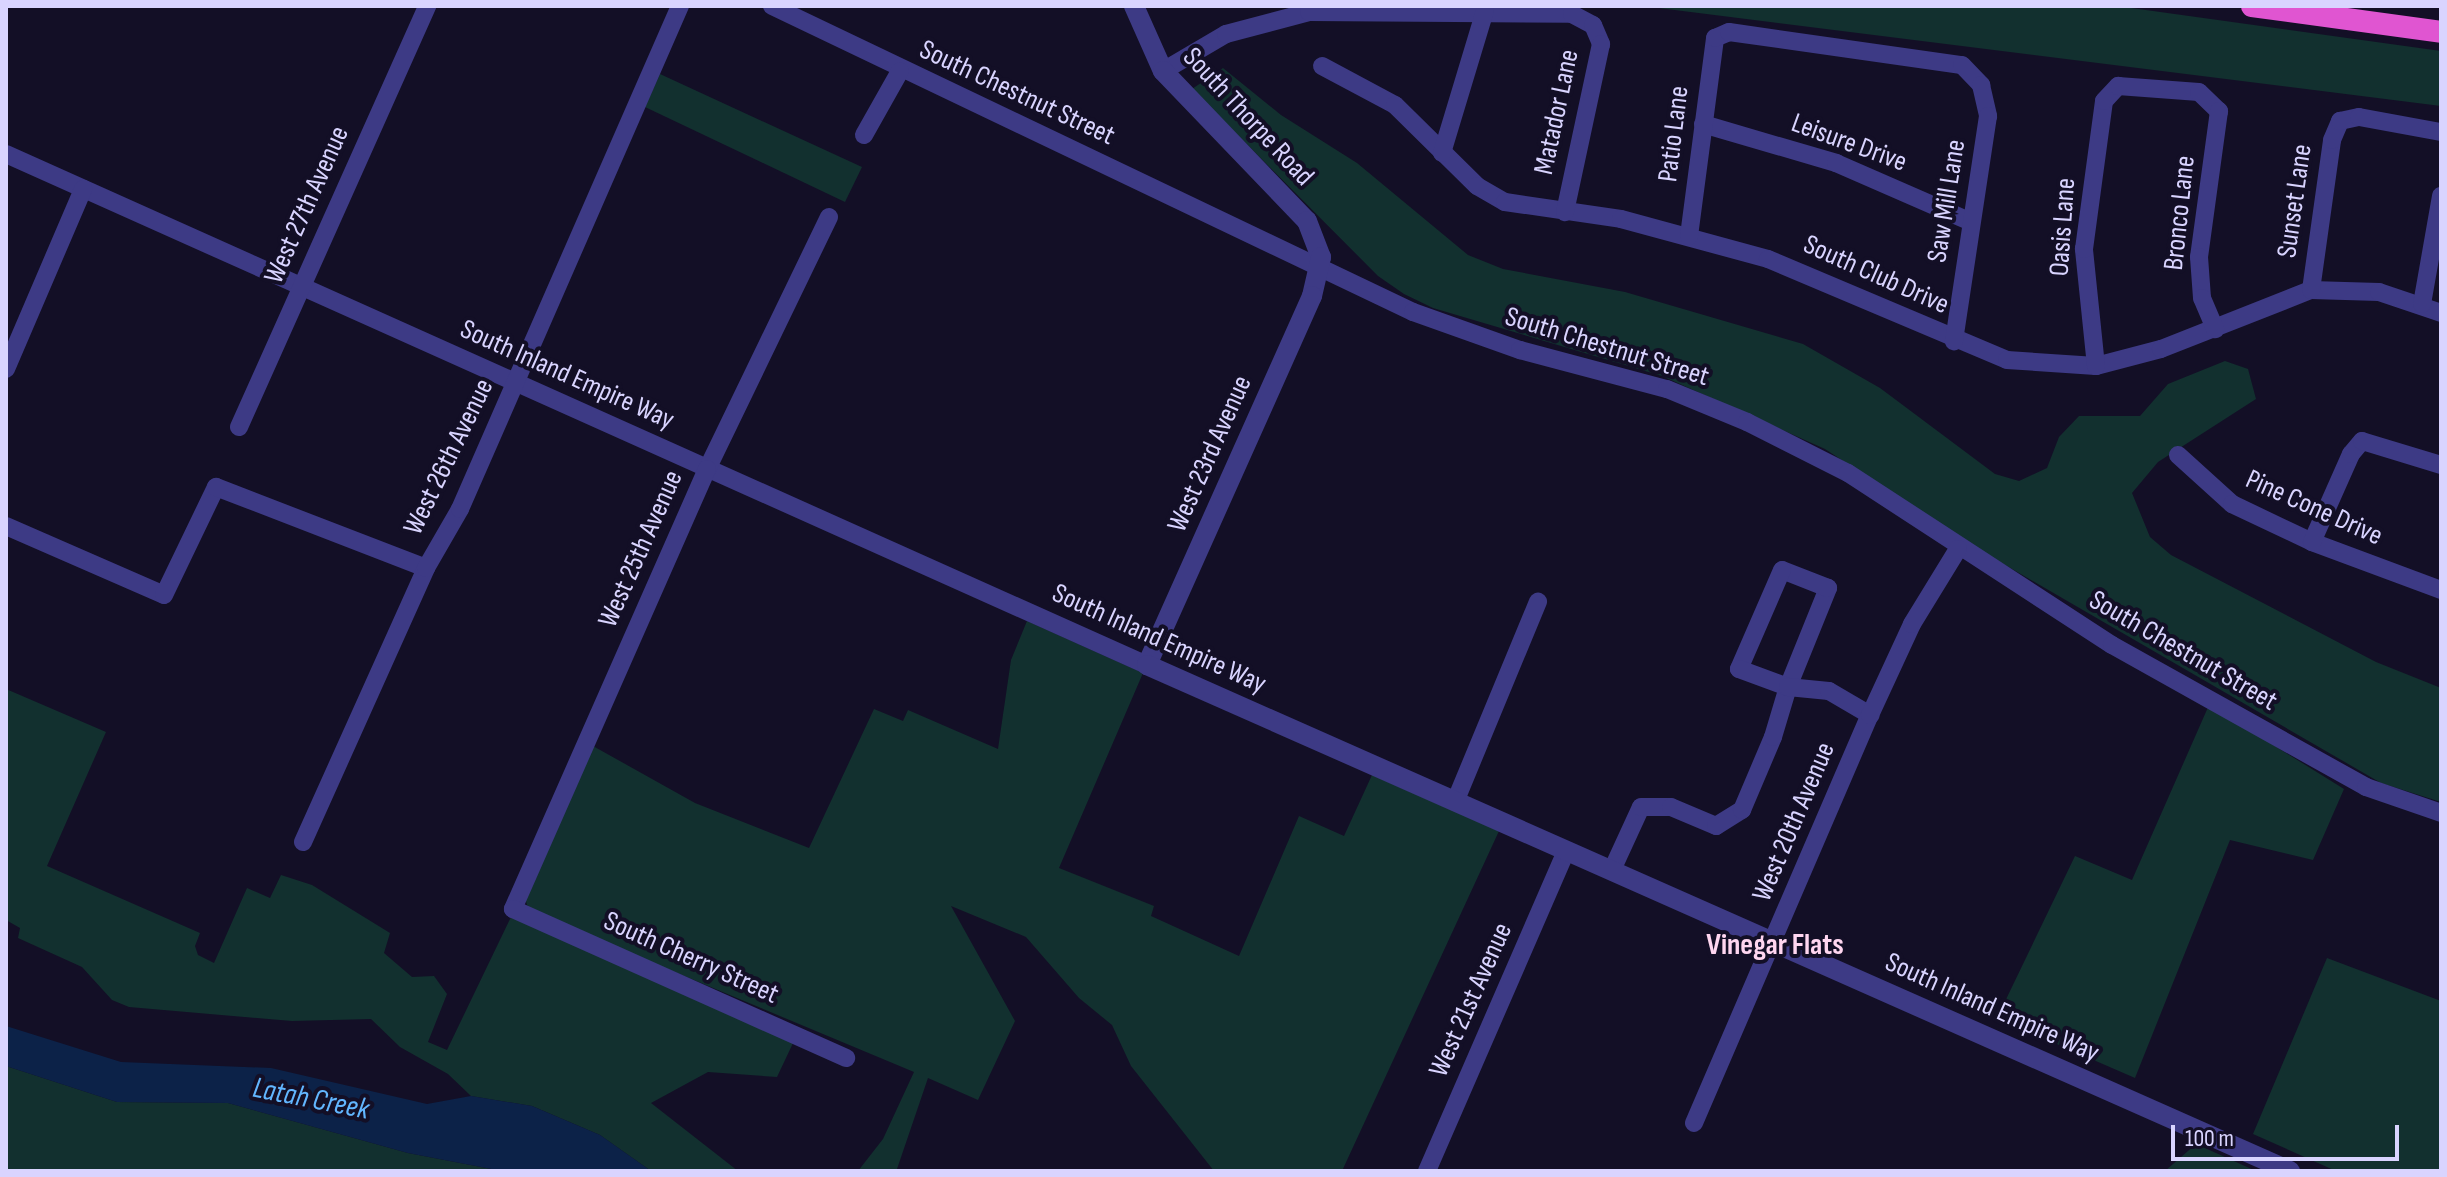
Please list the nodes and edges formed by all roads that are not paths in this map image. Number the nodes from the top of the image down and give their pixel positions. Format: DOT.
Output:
graph roads {
  1 [pos="427,6"];
  2 [pos="680,6"];
  3 [pos="772,6"];
  4 [pos="1134,6"];
  5 [pos="2252,6"];
  6 [pos="1485,11"];
  7 [pos="2441,32"];
  8 [pos="1715,38"];
  9 [pos="1322,66"];
  10 [pos="900,71"];
  11 [pos="1163,71"];
  12 [pos="2109,93"];
  13 [pos="1703,124"];
  14 [pos="2441,132"];
  15 [pos="864,135"];
  16 [pos="1442,153"];
  17 [pos="6,154"];
  18 [pos="83,189"];
  19 [pos="2441,196"];
  20 [pos="1565,212"];
  21 [pos="829,217"];
  22 [pos="1971,222"];
  23 [pos="1689,236"];
  24 [pos="1320,265"];
  25 [pos="301,286"];
  26 [pos="2311,290"];
  27 [pos="2422,304"];
  28 [pos="2441,313"];
  29 [pos="2215,329"];
  30 [pos="1954,341"];
  31 [pos="2096,366"];
  32 [pos="6,369"];
  33 [pos="516,382"];
  34 [pos="239,427"];
  35 [pos="2178,455"];
  36 [pos="2441,465"];
  37 [pos="707,469"];
  38 [pos="6,526"];
  39 [pos="2312,542"];
  40 [pos="1958,549"];
  41 [pos="426,568"];
  42 [pos="2441,590"];
  43 [pos="1538,602"];
  44 [pos="1147,665"];
  45 [pos="1788,687"];
  46 [pos="1870,715"];
  47 [pos="1455,802"];
  48 [pos="2441,813"];
  49 [pos="303,842"];
  50 [pos="1566,851"];
  51 [pos="1612,870"];
  52 [pos="513,909"];
  53 [pos="1774,942"];
  54 [pos="846,1058"];
  55 [pos="1694,1123"];
  56 [pos="1427,1171"];
  57 [pos="2290,1171"];
  1 -- 25 [label="street, West 27th Avenue"];
  2 -- 33 [label="street, West 26th Avenue"];
  3 -- 10 [label="street, South Chestnut Street"];
  4 -- 11 [label="street, South Thorpe Road"];
  5 -- 7 [label="highway"];
  6 -- 11 [label="street"];
  6 -- 16 [label="street"];
  6 -- 20 [label="street, Matador Lane"];
  8 -- 13 [label="street, Patio Lane"];
  8 -- 22 [label="street, Saw Mill Lane"];
  9 -- 16 [label="street, South Club Drive"];
  10 -- 15 [label="street"];
  10 -- 24 [label="street, South Chestnut Street"];
  11 -- 24 [label="street, South Thorpe Road"];
  12 -- 29 [label="street, Bronco Lane"];
  12 -- 31 [label="street, Oasis Lane"];
  13 -- 22 [label="street, Leisure Drive"];
  13 -- 23 [label="street, Patio Lane"];
  14 -- 26 [label="street, Sunset Lane"];
  16 -- 20 [label="street, South Club Drive"];
  17 -- 18 [label="street, South Inland Empire Way"];
  18 -- 25 [label="street, South Inland Empire Way"];
  18 -- 32 [label="street"];
  19 -- 27 [label="street"];
  20 -- 23 [label="street, South Club Drive"];
  21 -- 37 [label="street, West 25th Avenue"];
  22 -- 30 [label="street, Saw Mill Lane"];
  23 -- 30 [label="street, South Club Drive"];
  24 -- 40 [label="street, South Chestnut Street"];
  24 -- 44 [label="street, West 23rd Avenue"];
  25 -- 33 [label="street, South Inland Empire Way"];
  25 -- 34 [label="street, West 27th Avenue"];
  26 -- 27 [label="street, South Club Drive"];
  26 -- 29 [label="street, South Club Drive"];
  27 -- 28 [label="street, South Club Drive"];
  29 -- 31 [label="street, South Club Drive"];
  30 -- 31 [label="street, South Club Drive"];
  33 -- 37 [label="street, South Inland Empire Way"];
  33 -- 41 [label="street, West 26th Avenue"];
  35 -- 39 [label="street, Pine Cone Drive"];
  36 -- 39 [label="street"];
  37 -- 44 [label="street, South Inland Empire Way"];
  37 -- 52 [label="street, West 25th Avenue"];
  38 -- 41 [label="street"];
  39 -- 42 [label="street, Pine Cone Drive"];
  40 -- 46 [label="street, West 20th Avenue"];
  40 -- 48 [label="street, South Chestnut Street"];
  41 -- 49 [label="street, West 26th Avenue"];
  43 -- 47 [label="street"];
  44 -- 47 [label="street, South Inland Empire Way"];
  45 -- 45 [label="street"];
  45 -- 46 [label="street"];
  45 -- 51 [label="street"];
  46 -- 53 [label="street, West 20th Avenue"];
  47 -- 50 [label="street, South Inland Empire Way"];
  50 -- 51 [label="street, South Inland Empire Way"];
  50 -- 56 [label="street, West 21st Avenue"];
  51 -- 53 [label="street, South Inland Empire Way"];
  52 -- 54 [label="street, South Cherry Street"];
  53 -- 55 [label="street, West 20th Avenue"];
  53 -- 57 [label="street, South Inland Empire Way"];
}
